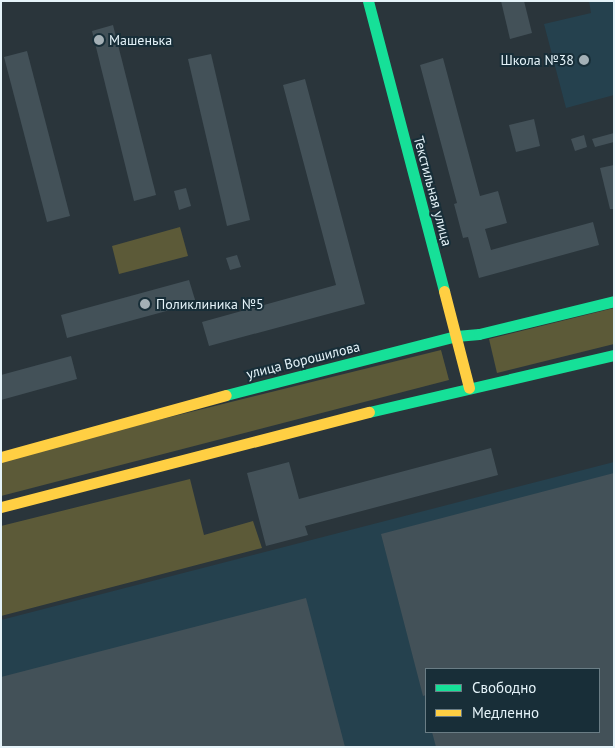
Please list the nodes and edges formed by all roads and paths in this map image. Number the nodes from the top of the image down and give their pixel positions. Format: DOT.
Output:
graph roads {
  1 [pos="368,1"];
  2 [pos="614,301"];
  3 [pos="456,336"];
  4 [pos="614,354"];
  5 [pos="469,388"];
  6 [pos="1,457"];
  7 [pos="1,507"];
  1 -- 3 [label="main road, Текстильная улица"];
  2 -- 3 [label="main road, улица Ворошилова"];
  3 -- 5 [label="main road, Текстильная улица"];
  3 -- 6 [label="main road, улица Ворошилова"];
  4 -- 5 [label="main road"];
  5 -- 7 [label="main road"];
}
